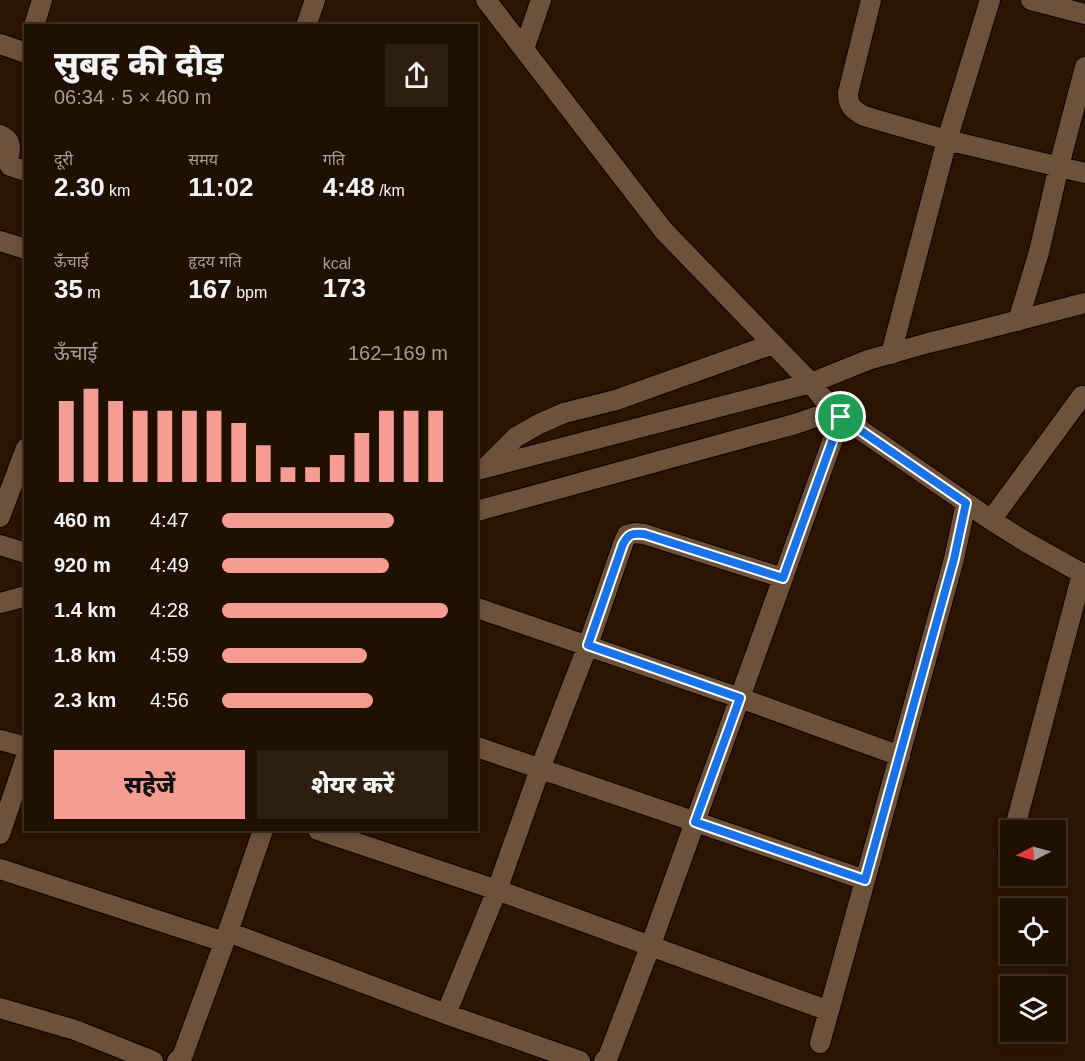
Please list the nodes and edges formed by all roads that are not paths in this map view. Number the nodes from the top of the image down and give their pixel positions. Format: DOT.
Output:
graph roads {
  1 [pos="42,0"];
  2 [pos="315,0"];
  3 [pos="486,0"];
  4 [pos="541,0"];
  5 [pos="872,0"];
  6 [pos="990,0"];
  7 [pos="1031,0"];
  8 [pos="1085,14"];
  9 [pos="35,24"];
  10 [pos="307,24"];
  11 [pos="0,44"];
  12 [pos="524,49"];
  13 [pos="24,52"];
  14 [pos="1085,67"];
  15 [pos="0,135"];
  16 [pos="947,140"];
  17 [pos="1059,166"];
  18 [pos="24,170"];
  19 [pos="1085,173"];
  20 [pos="0,241"];
  21 [pos="24,248"];
  22 [pos="1085,303"];
  23 [pos="1018,321"];
  24 [pos="773,344"];
  25 [pos="891,354"];
  26 [pos="1082,396"];
  27 [pos="825,401"];
  28 [pos="24,453"];
  29 [pos="481,469"];
  30 [pos="966,503"];
  31 [pos="478,512"];
  32 [pos="0,517"];
  33 [pos="991,520"];
  34 [pos="0,545"];
  35 [pos="24,552"];
  36 [pos="1084,575"];
  37 [pos="783,578"];
  38 [pos="24,597"];
  39 [pos="0,603"];
  40 [pos="478,608"];
  41 [pos="588,645"];
  42 [pos="740,698"];
  43 [pos="0,740"];
  44 [pos="24,746"];
  45 [pos="478,747"];
  46 [pos="900,756"];
  47 [pos="24,763"];
  48 [pos="540,769"];
  49 [pos="1017,820"];
  50 [pos="695,822"];
  51 [pos="263,831"];
  52 [pos="321,831"];
  53 [pos="0,834"];
  54 [pos="0,869"];
  55 [pos="865,880"];
  56 [pos="497,890"];
  57 [pos="226,937"];
  58 [pos="650,947"];
  59 [pos="0,1008"];
  60 [pos="829,1011"];
  61 [pos="446,1014"];
  62 [pos="820,1043"];
  63 [pos="153,1061"];
  64 [pos="177,1061"];
  65 [pos="580,1061"];
  66 [pos="604,1061"];
  1 -- 9 [label="street"];
  2 -- 10 [label="street"];
  3 -- 12 [label="street"];
  4 -- 12 [label="street"];
  5 -- 16 [label="street"];
  6 -- 16 [label="street"];
  7 -- 8 [label="street"];
  11 -- 13 [label="street"];
  12 -- 24 [label="street"];
  14 -- 17 [label="street"];
  15 -- 18 [label="street"];
  16 -- 17 [label="street"];
  16 -- 25 [label="street"];
  17 -- 19 [label="street"];
  17 -- 23 [label="street"];
  20 -- 21 [label="street"];
  22 -- 23 [label="street"];
  23 -- 25 [label="street"];
  24 -- 27 [label="street"];
  24 -- 29 [label="street"];
  25 -- 27 [label="street"];
  26 -- 33 [label="street"];
  27 -- 29 [label="street"];
  27 -- 30 [label="street"];
  27 -- 31 [label="street"];
  27 -- 37 [label="street"];
  28 -- 32 [label="street"];
  30 -- 33 [label="street"];
  30 -- 46 [label="street"];
  33 -- 36 [label="street"];
  34 -- 35 [label="street"];
  36 -- 49 [label="street"];
  37 -- 41 [label="street"];
  37 -- 42 [label="street"];
  38 -- 39 [label="street"];
  40 -- 41 [label="street"];
  41 -- 42 [label="street"];
  41 -- 48 [label="street"];
  42 -- 46 [label="street"];
  42 -- 50 [label="street"];
  43 -- 44 [label="street"];
  45 -- 48 [label="street"];
  46 -- 55 [label="street"];
  47 -- 53 [label="street"];
  48 -- 50 [label="street"];
  48 -- 56 [label="street"];
  50 -- 55 [label="street"];
  50 -- 58 [label="street"];
  51 -- 57 [label="street"];
  52 -- 56 [label="street"];
  54 -- 57 [label="street"];
  55 -- 60 [label="street"];
  56 -- 58 [label="street"];
  56 -- 61 [label="street"];
  57 -- 61 [label="street"];
  57 -- 64 [label="street"];
  58 -- 60 [label="street"];
  58 -- 66 [label="street"];
  59 -- 63 [label="street"];
  60 -- 62 [label="street"];
  61 -- 65 [label="street"];
}
